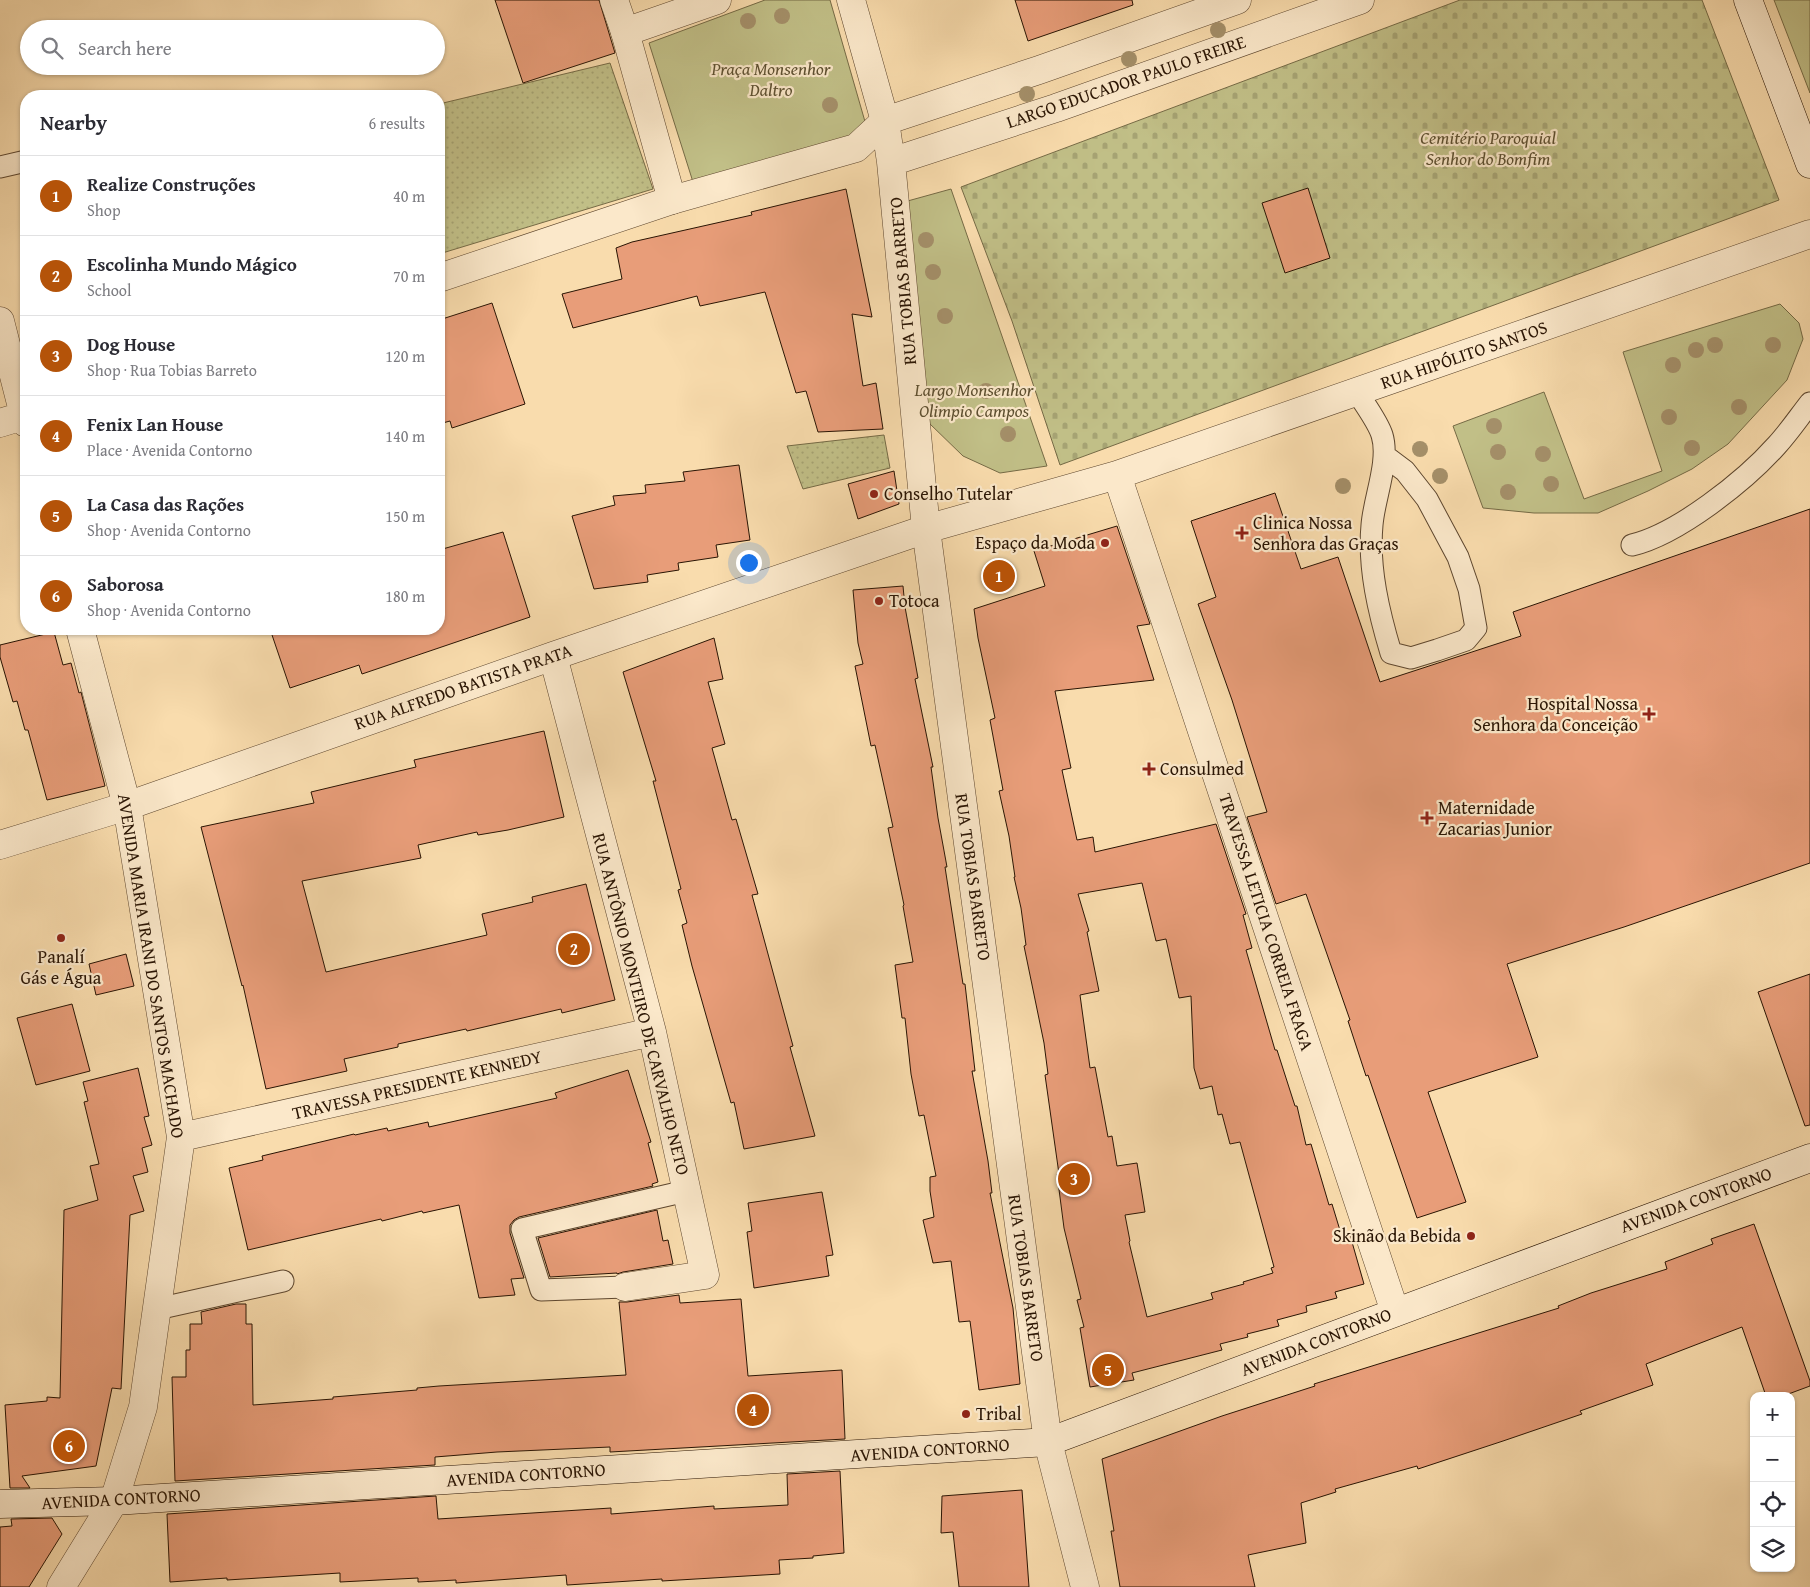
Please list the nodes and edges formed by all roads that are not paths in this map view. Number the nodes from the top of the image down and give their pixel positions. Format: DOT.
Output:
graph roads {
  1 [pos="614,0"];
  2 [pos="717,0"];
  3 [pos="851,0"];
  4 [pos="1237,0"];
  5 [pos="1360,0"];
  6 [pos="1748,0"];
  7 [pos="625,32"];
  8 [pos="885,121"];
  9 [pos="856,148"];
  10 [pos="20,162"];
  11 [pos="891,162"];
  12 [pos="1810,164"];
  13 [pos="0,167"];
  14 [pos="672,200"];
  15 [pos="1810,234"];
  16 [pos="445,276"];
  17 [pos="0,322"];
  18 [pos="1357,392"];
  19 [pos="1810,403"];
  20 [pos="19,419"];
  21 [pos="1385,456"];
  22 [pos="1117,475"];
  23 [pos="926,529"];
  24 [pos="1632,545"];
  25 [pos="82,635"];
  26 [pos="553,656"];
  27 [pos="127,806"];
  28 [pos="0,845"];
  29 [pos="652,1032"];
  30 [pos="181,1138"];
  31 [pos="1810,1158"];
  32 [pos="686,1191"];
  33 [pos="283,1281"];
  34 [pos="625,1286"];
  35 [pos="157,1309"];
  36 [pos="1395,1312"];
  37 [pos="1048,1442"];
  38 [pos="114,1501"];
  39 [pos="0,1504"];
  40 [pos="61,1587"];
  41 [pos="1085,1587"];
  1 -- 7 [label="street"];
  2 -- 7 [label="street"];
  3 -- 8 [label="street"];
  4 -- 8 [label="street"];
  5 -- 11 [label="street, LARGO EDUCADOR PAULO FREIRE"];
  6 -- 12 [label="street"];
  7 -- 14 [label="street"];
  8 -- 9 [label="street"];
  8 -- 11 [label="street, RUA TOBIAS BARRETO"];
  9 -- 11 [label="street"];
  9 -- 14 [label="street"];
  10 -- 13 [label="lane"];
  11 -- 23 [label="street, RUA TOBIAS BARRETO"];
  14 -- 16 [label="street"];
  15 -- 18 [label="street, RUA HIPÓLITO SANTOS"];
  17 -- 20 [label="street"];
  18 -- 21 [label="lane"];
  18 -- 22 [label="street, RUA HIPÓLITO SANTOS"];
  19 -- 24 [label="lane"];
  21 -- 21 [label="lane"];
  22 -- 23 [label="street, RUA HIPÓLITO SANTOS"];
  22 -- 36 [label="street, TRAVESSA LETICIA CORREIA FRAGA"];
  23 -- 26 [label="street, RUA ALFREDO BATISTA PRATA"];
  23 -- 37 [label="street, RUA TOBIAS BARRETO"];
  25 -- 27 [label="street, AVENIDA MARIA IRANI DO SANTOS MACHADO"];
  26 -- 27 [label="street, RUA ALFREDO BATISTA PRATA"];
  26 -- 29 [label="street, RUA ANTÔNIO MONTEIRO DE CARVALHO NETO"];
  27 -- 28 [label="street, RUA ALFREDO BATISTA PRATA"];
  27 -- 30 [label="street, AVENIDA MARIA IRANI DO SANTOS MACHADO"];
  29 -- 30 [label="street, TRAVESSA PRESIDENTE KENNEDY"];
  29 -- 32 [label="street, RUA ANTÔNIO MONTEIRO DE CARVALHO NETO"];
  30 -- 35 [label="street, AVENIDA MARIA IRANI DO SANTOS MACHADO"];
  31 -- 36 [label="street, AVENIDA CONTORNO"];
  32 -- 34 [label="street, RUA ANTÔNIO MONTEIRO DE CARVALHO NETO"];
  32 -- 34 [label="lane"];
  33 -- 35 [label="lane"];
  35 -- 38 [label="street, AVENIDA MARIA IRANI DO SANTOS MACHADO"];
  36 -- 37 [label="street, AVENIDA CONTORNO"];
  37 -- 38 [label="street, AVENIDA CONTORNO"];
  37 -- 41 [label="street, RUA TOBIAS BARRETO"];
  38 -- 39 [label="street, AVENIDA CONTORNO"];
  38 -- 40 [label="street, AVENIDA MARIA IRANI DO SANTOS MACHADO"];
}
